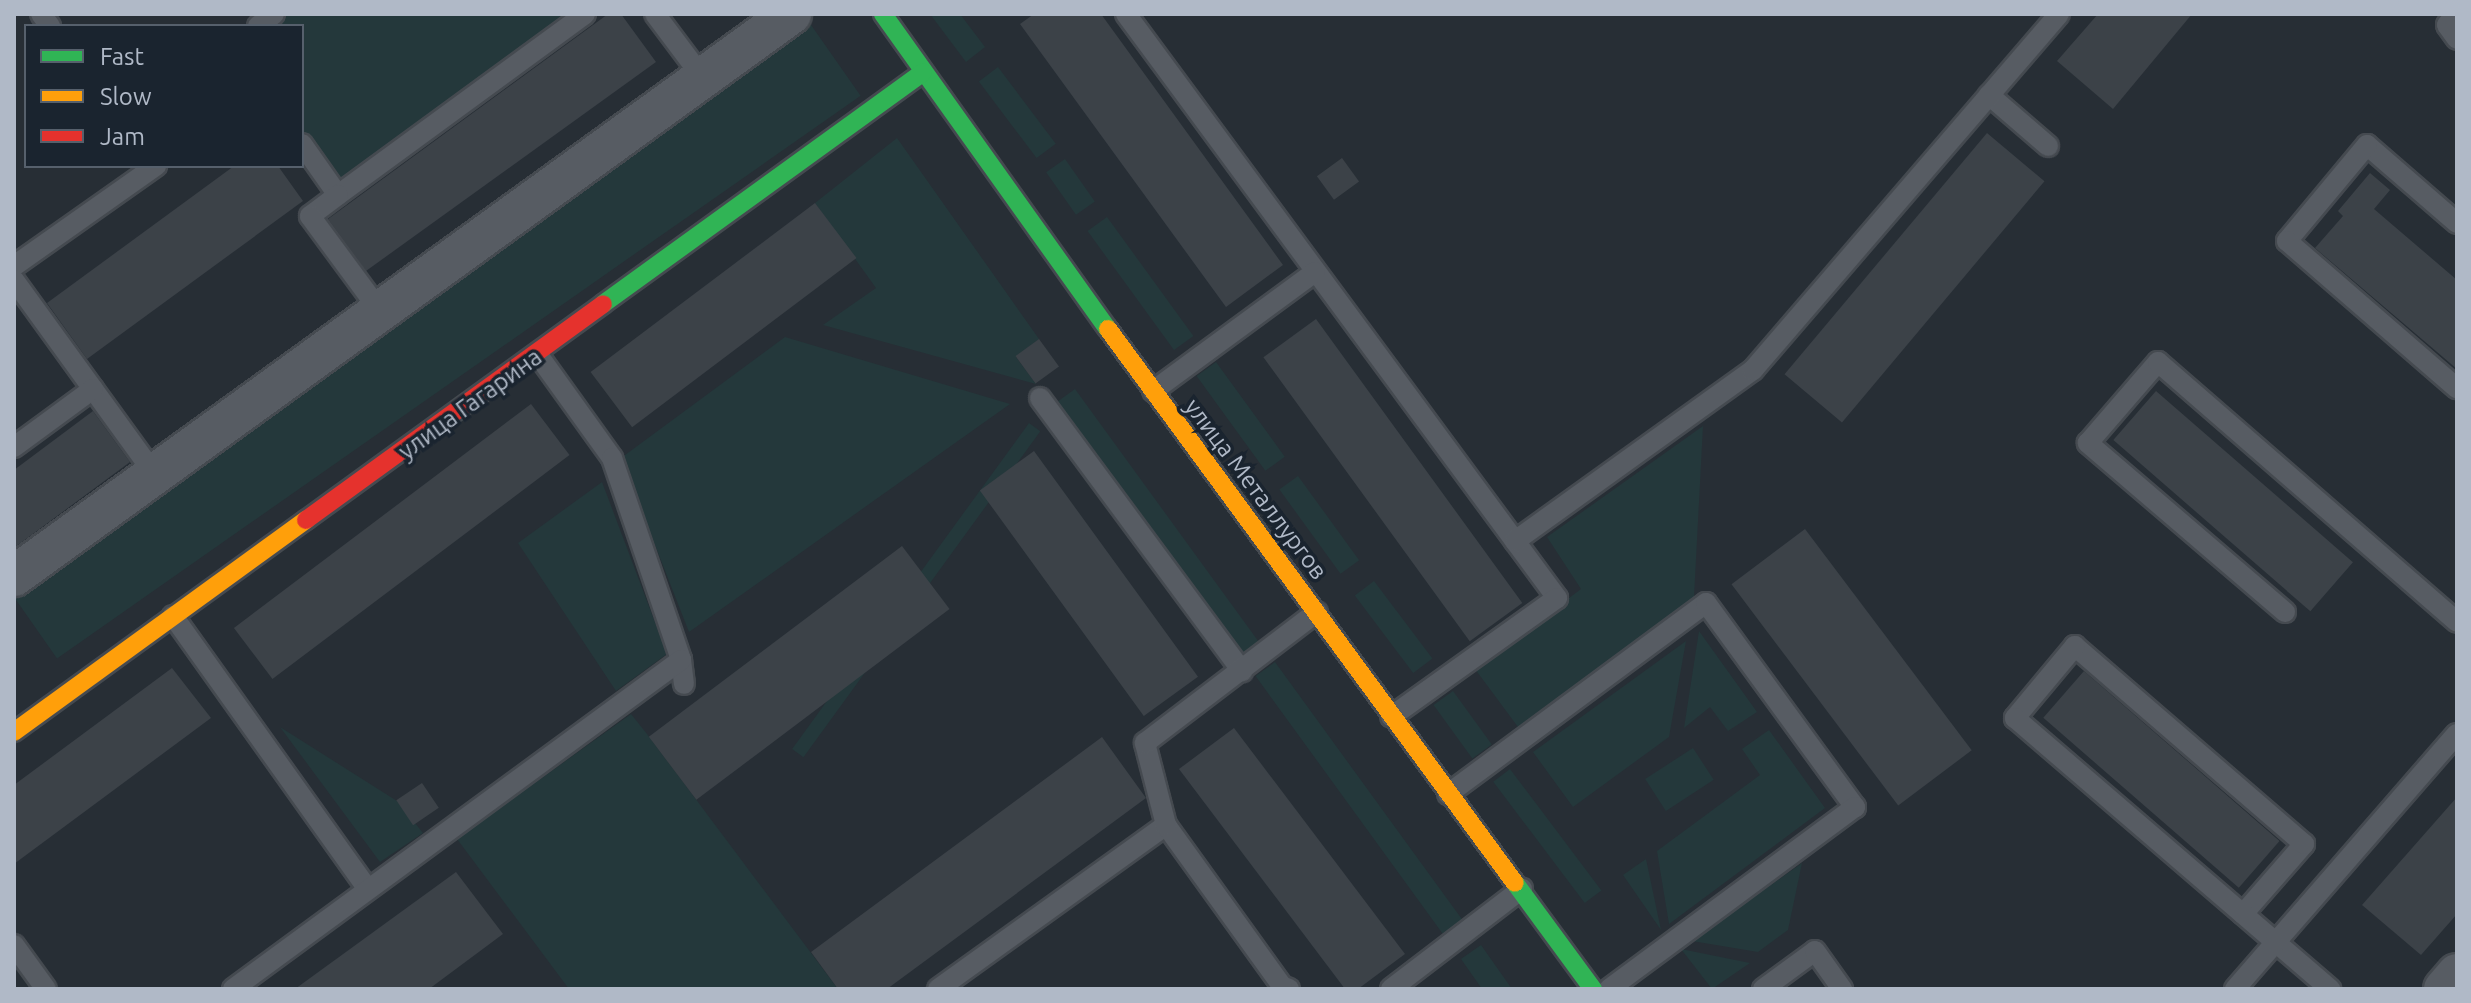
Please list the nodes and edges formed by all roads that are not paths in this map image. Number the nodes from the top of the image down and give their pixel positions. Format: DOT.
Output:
graph roads {
  1 [pos="585,14"];
  2 [pos="655,14"];
  3 [pos="791,14"];
  4 [pos="883,14"];
  5 [pos="1126,14"];
  6 [pos="2059,14"];
  7 [pos="2456,14"];
  8 [pos="2457,39"];
  9 [pos="923,72"];
  10 [pos="703,78"];
  11 [pos="1989,95"];
  12 [pos="2048,146"];
  13 [pos="304,147"];
  14 [pos="150,168"];
  15 [pos="338,195"];
  16 [pos="2457,223"];
  17 [pos="14,266"];
  18 [pos="1315,272"];
  19 [pos="14,280"];
  20 [pos="380,311"];
  21 [pos="538,355"];
  22 [pos="2457,388"];
  23 [pos="93,389"];
  24 [pos="1153,391"];
  25 [pos="1040,398"];
  26 [pos="14,447"];
  27 [pos="155,475"];
  28 [pos="1515,541"];
  29 [pos="14,576"];
  30 [pos="1317,612"];
  31 [pos="2285,612"];
  32 [pos="173,616"];
  33 [pos="2457,622"];
  34 [pos="681,660"];
  35 [pos="1242,671"];
  36 [pos="684,684"];
  37 [pos="1391,717"];
  38 [pos="14,732"];
  39 [pos="2457,734"];
  40 [pos="1448,794"];
  41 [pos="1166,825"];
  42 [pos="367,888"];
  43 [pos="1522,889"];
  44 [pos="2243,914"];
  45 [pos="2274,941"];
  46 [pos="14,945"];
  47 [pos="2457,974"];
  48 [pos="1283,988"];
  49 [pos="46,989"];
  50 [pos="233,989"];
  51 [pos="938,989"];
  52 [pos="1391,989"];
  53 [pos="1593,989"];
  54 [pos="1609,989"];
  55 [pos="1763,989"];
  56 [pos="1842,989"];
  57 [pos="2235,989"];
  58 [pos="2330,989"];
  59 [pos="2444,989"];
  1 -- 15 [label="lane"];
  2 -- 10 [label="lane"];
  3 -- 10 [label="street"];
  4 -- 9 [label="street, улица Металлургов"];
  5 -- 18 [label="lane"];
  6 -- 11 [label="lane"];
  7 -- 8 [label="lane"];
  9 -- 21 [label="street, улица Гагарина"];
  9 -- 24 [label="street, улица Металлургов"];
  10 -- 20 [label="street"];
  11 -- 12 [label="lane"];
  11 -- 28 [label="lane"];
  13 -- 15 [label="lane"];
  14 -- 17 [label="lane"];
  15 -- 20 [label="lane"];
  16 -- 22 [label="lane"];
  18 -- 24 [label="lane"];
  18 -- 28 [label="lane"];
  19 -- 23 [label="lane"];
  20 -- 27 [label="street"];
  21 -- 32 [label="street, улица Гагарина"];
  21 -- 34 [label="lane"];
  23 -- 26 [label="lane"];
  23 -- 27 [label="lane"];
  24 -- 30 [label="street, улица Металлургов"];
  25 -- 35 [label="lane"];
  27 -- 29 [label="street"];
  28 -- 37 [label="lane"];
  30 -- 35 [label="lane"];
  30 -- 37 [label="street, улица Металлургов"];
  31 -- 33 [label="lane"];
  32 -- 38 [label="street, улица Гагарина"];
  32 -- 42 [label="lane"];
  34 -- 36 [label="lane"];
  34 -- 42 [label="lane"];
  35 -- 41 [label="lane"];
  37 -- 40 [label="street, улица Металлургов"];
  39 -- 45 [label="lane"];
  40 -- 43 [label="street, улица Металлургов"];
  40 -- 54 [label="lane"];
  41 -- 48 [label="lane"];
  41 -- 51 [label="lane"];
  42 -- 50 [label="lane"];
  43 -- 52 [label="lane"];
  43 -- 53 [label="street, улица Металлургов"];
  44 -- 44 [label="lane"];
  44 -- 45 [label="lane"];
  45 -- 57 [label="lane"];
  45 -- 58 [label="lane"];
  46 -- 49 [label="lane"];
  47 -- 59 [label="street"];
  55 -- 56 [label="lane"];
}
